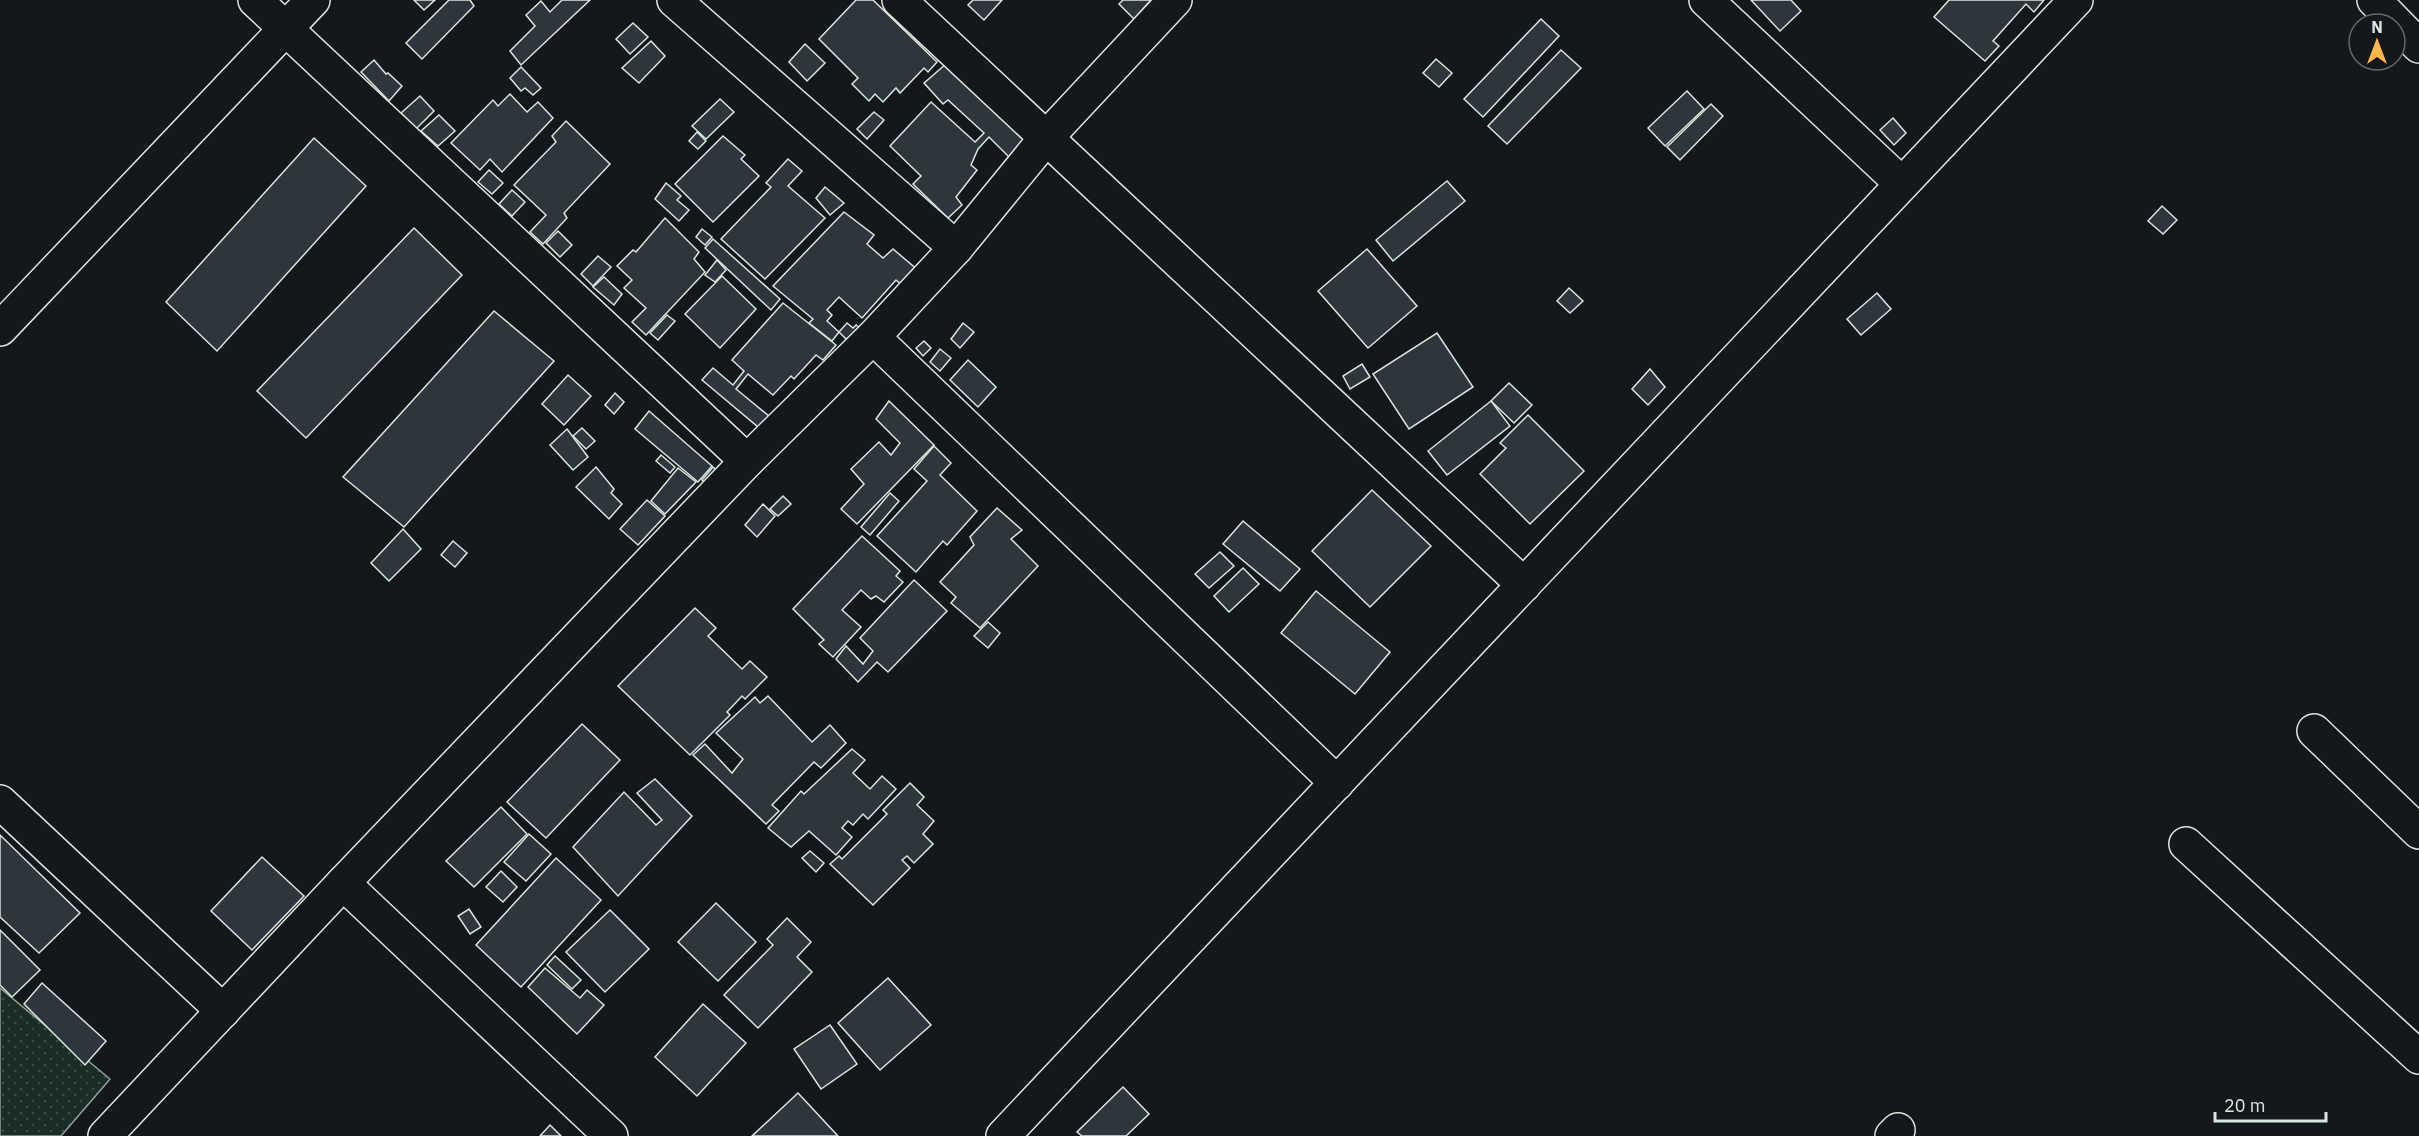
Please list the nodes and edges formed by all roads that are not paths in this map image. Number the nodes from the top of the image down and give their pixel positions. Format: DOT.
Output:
graph roads {
  1 [pos="255,0"];
  2 [pos="313,0"];
  3 [pos="674,0"];
  4 [pos="899,0"];
  5 [pos="1175,0"];
  6 [pos="1706,0"];
  7 [pos="2076,0"];
  8 [pos="2374,0"];
  9 [pos="286,28"];
  10 [pos="2419,46"];
  11 [pos="1046,138"];
  12 [pos="1902,184"];
  13 [pos="956,248"];
  14 [pos="0,329"];
  15 [pos="873,337"];
  16 [pos="747,461"];
  17 [pos="1524,585"];
  18 [pos="2314,731"];
  19 [pos="1336,783"];
  20 [pos="0,802"];
  21 [pos="2419,832"];
  22 [pos="2186,844"];
  23 [pos="343,883"];
  24 [pos="223,1011"];
  25 [pos="2419,1057"];
  26 [pos="105,1136"];
  27 [pos="610,1136"];
  28 [pos="1004,1136"];
  1 -- 9 [label="street"];
  2 -- 9 [label="street"];
  3 -- 13 [label="street"];
  4 -- 11 [label="street"];
  5 -- 11 [label="street"];
  6 -- 12 [label="street"];
  7 -- 12 [label="street"];
  8 -- 10 [label="street"];
  9 -- 14 [label="street"];
  9 -- 16 [label="street"];
  11 -- 13 [label="street"];
  11 -- 17 [label="street"];
  12 -- 17 [label="street"];
  13 -- 15 [label="street"];
  15 -- 16 [label="street"];
  15 -- 19 [label="street"];
  16 -- 23 [label="street"];
  17 -- 19 [label="street"];
  18 -- 21 [label="street"];
  19 -- 28 [label="street"];
  20 -- 24 [label="street"];
  22 -- 25 [label="street"];
  23 -- 24 [label="street"];
  23 -- 27 [label="street"];
  24 -- 26 [label="street"];
}
